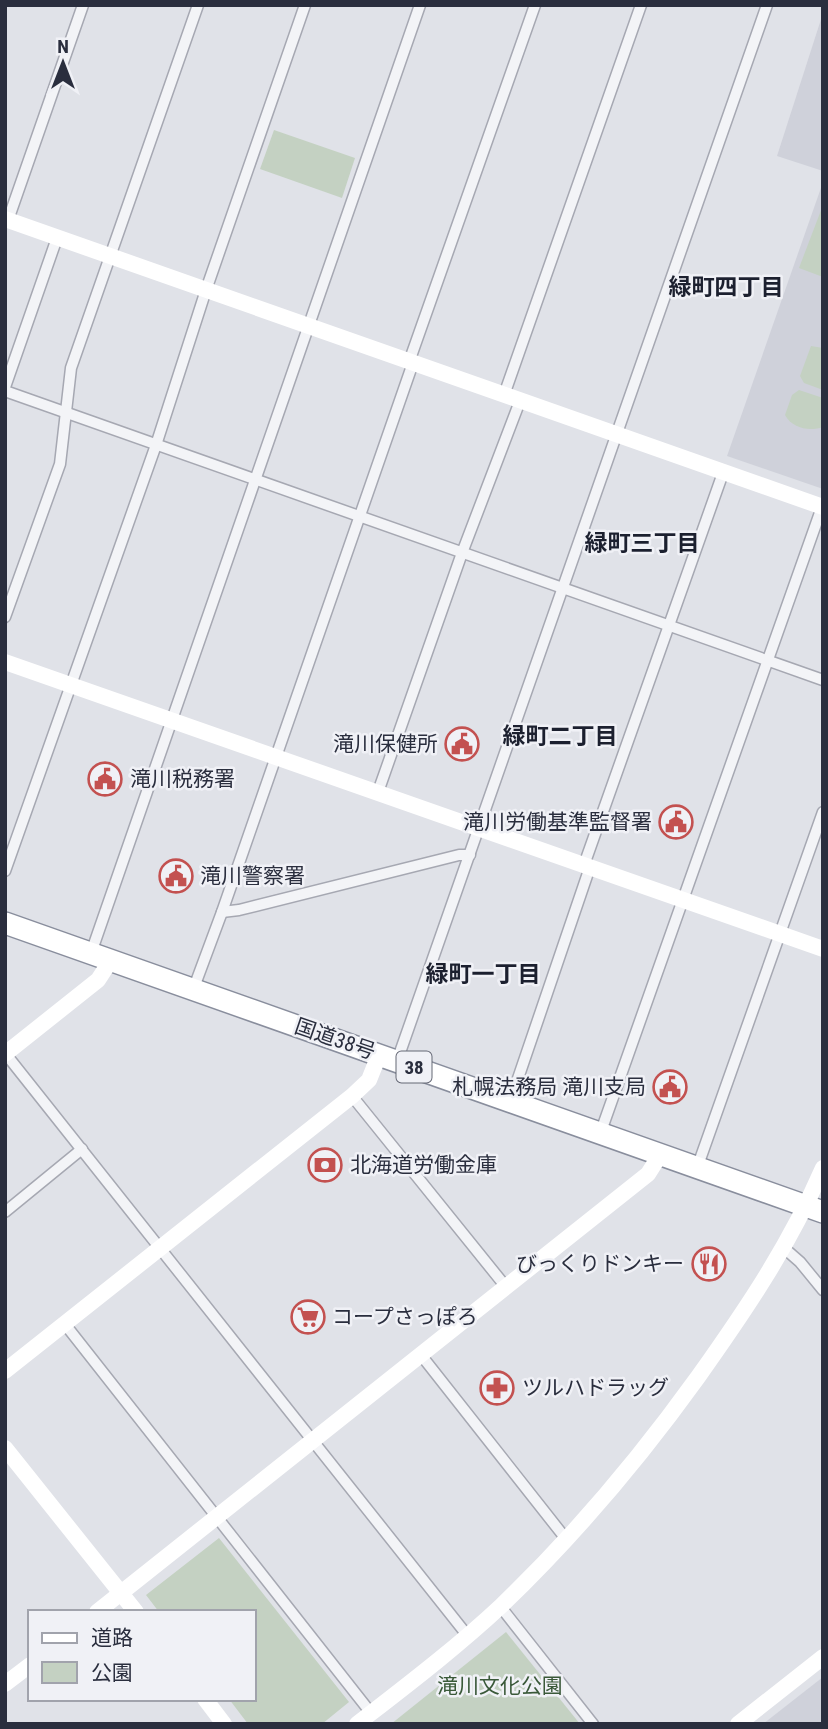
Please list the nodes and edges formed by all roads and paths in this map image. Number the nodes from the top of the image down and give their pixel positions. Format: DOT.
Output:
graph roads {
  1 [pos="83,5"];
  2 [pos="198,5"];
  3 [pos="305,5"];
  4 [pos="420,5"];
  5 [pos="535,5"];
  6 [pos="641,5"];
  7 [pos="767,5"];
  8 [pos="7,220"];
  9 [pos="57,238"];
  10 [pos="109,257"];
  11 [pos="206,290"];
  12 [pos="308,326"];
  13 [pos="411,363"];
  14 [pos="5,389"];
  15 [pos="512,398"];
  16 [pos="64,413"];
  17 [pos="618,435"];
  18 [pos="156,445"];
  19 [pos="723,473"];
  20 [pos="256,481"];
  21 [pos="822,507"];
  22 [pos="360,517"];
  23 [pos="462,553"];
  24 [pos="565,589"];
  25 [pos="5,617"];
  26 [pos="669,626"];
  27 [pos="5,662"];
  28 [pos="768,662"];
  29 [pos="823,680"];
  30 [pos="71,685"];
  31 [pos="172,720"];
  32 [pos="275,757"];
  33 [pos="378,792"];
  34 [pos="823,812"];
  35 [pos="479,829"];
  36 [pos="470,855"];
  37 [pos="587,866"];
  38 [pos="5,871"];
  39 [pos="682,900"];
  40 [pos="222,912"];
  41 [pos="5,923"];
  42 [pos="779,933"];
  43 [pos="823,949"];
  44 [pos="101,957"];
  45 [pos="193,990"];
  46 [pos="5,1054"];
  47 [pos="388,1058"];
  48 [pos="352,1096"];
  49 [pos="509,1102"];
  50 [pos="600,1134"];
  51 [pos="82,1149"];
  52 [pos="660,1155"];
  53 [pos="697,1168"];
  54 [pos="823,1168"];
  55 [pos="814,1209"];
  56 [pos="5,1212"];
  57 [pos="160,1248"];
  58 [pos="784,1248"];
  59 [pos="506,1287"];
  60 [pos="823,1290"];
  61 [pos="64,1323"];
  62 [pos="421,1355"];
  63 [pos="5,1371"];
  64 [pos="314,1440"];
  65 [pos="5,1448"];
  66 [pos="216,1517"];
  67 [pos="566,1539"];
  68 [pos="121,1593"];
  69 [pos="500,1606"];
  70 [pos="100,1610"];
  71 [pos="134,1610"];
  72 [pos="467,1635"];
  73 [pos="821,1660"];
  74 [pos="28,1667"];
  75 [pos="5,1684"];
  76 [pos="207,1701"];
  77 [pos="371,1713"];
  78 [pos="224,1724"];
  79 [pos="357,1724"];
  80 [pos="593,1724"];
  81 [pos="738,1724"];
  1 -- 8 [label="street"];
  2 -- 10 [label="street"];
  3 -- 11 [label="street"];
  4 -- 12 [label="street"];
  5 -- 13 [label="street"];
  6 -- 15 [label="street"];
  7 -- 17 [label="street"];
  8 -- 9 [label="street"];
  9 -- 10 [label="street"];
  9 -- 14 [label="street"];
  10 -- 11 [label="street"];
  10 -- 16 [label="street"];
  11 -- 12 [label="street"];
  11 -- 18 [label="street"];
  12 -- 13 [label="street"];
  12 -- 20 [label="street"];
  13 -- 15 [label="street"];
  13 -- 22 [label="street"];
  14 -- 16 [label="street"];
  15 -- 17 [label="street"];
  15 -- 23 [label="street"];
  16 -- 18 [label="street"];
  16 -- 25 [label="street"];
  17 -- 19 [label="street"];
  17 -- 24 [label="street"];
  18 -- 20 [label="street"];
  18 -- 30 [label="street"];
  19 -- 21 [label="street"];
  19 -- 26 [label="street"];
  20 -- 22 [label="street"];
  20 -- 31 [label="street"];
  21 -- 28 [label="street"];
  22 -- 23 [label="street"];
  22 -- 32 [label="street"];
  23 -- 24 [label="street"];
  23 -- 33 [label="street"];
  24 -- 26 [label="street"];
  24 -- 35 [label="street"];
  26 -- 28 [label="street"];
  26 -- 37 [label="street"];
  27 -- 30 [label="street"];
  28 -- 29 [label="street"];
  28 -- 39 [label="street"];
  30 -- 31 [label="street"];
  30 -- 38 [label="street"];
  31 -- 32 [label="street"];
  31 -- 44 [label="street"];
  32 -- 33 [label="street"];
  32 -- 40 [label="street"];
  33 -- 35 [label="street"];
  34 -- 42 [label="street"];
  35 -- 36 [label="street"];
  35 -- 37 [label="street"];
  36 -- 40 [label="street"];
  36 -- 47 [label="street"];
  37 -- 39 [label="street"];
  37 -- 49 [label="street"];
  39 -- 42 [label="street"];
  39 -- 50 [label="street"];
  40 -- 45 [label="street"];
  41 -- 44 [label="highway, 国道38号 / 38"];
  42 -- 43 [label="street"];
  42 -- 53 [label="street"];
  44 -- 45 [label="highway, 国道38号 / 38"];
  44 -- 46 [label="street"];
  45 -- 47 [label="highway, 国道38号 / 38"];
  46 -- 51 [label="street"];
  47 -- 48 [label="street"];
  47 -- 49 [label="highway, 国道38号 / 38"];
  48 -- 57 [label="street"];
  48 -- 59 [label="street"];
  49 -- 50 [label="highway, 国道38号 / 38"];
  50 -- 52 [label="highway, 国道38号 / 38"];
  51 -- 56 [label="street"];
  51 -- 57 [label="street"];
  52 -- 53 [label="highway, 国道38号 / 38"];
  52 -- 59 [label="street"];
  53 -- 55 [label="highway, 国道38号 / 38"];
  54 -- 55 [label="street"];
  55 -- 58 [label="street"];
  57 -- 61 [label="street"];
  57 -- 64 [label="street"];
  58 -- 60 [label="street"];
  58 -- 67 [label="street"];
  59 -- 62 [label="street"];
  61 -- 63 [label="street"];
  61 -- 66 [label="street"];
  62 -- 64 [label="street"];
  62 -- 67 [label="street"];
  64 -- 66 [label="street"];
  64 -- 72 [label="street"];
  65 -- 68 [label="street"];
  66 -- 68 [label="street"];
  66 -- 77 [label="street"];
  67 -- 69 [label="street"];
  68 -- 70 [label="street"];
  68 -- 71 [label="street"];
  69 -- 72 [label="street"];
  69 -- 80 [label="street"];
  72 -- 77 [label="street"];
  73 -- 81 [label="street"];
  74 -- 75 [label="street"];
  76 -- 78 [label="street"];
  77 -- 79 [label="street"];
}
